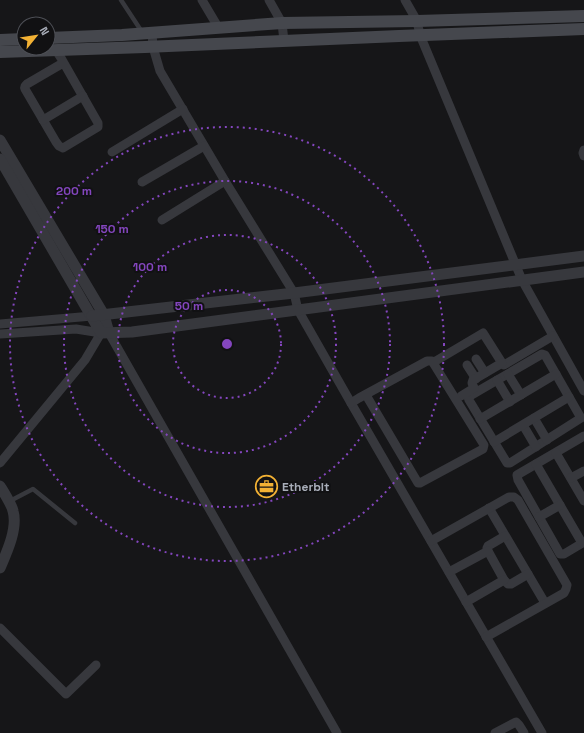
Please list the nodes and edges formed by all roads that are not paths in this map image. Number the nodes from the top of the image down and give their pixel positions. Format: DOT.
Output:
graph roads {
  1 [pos="121,0"];
  2 [pos="202,0"];
  3 [pos="268,0"];
  4 [pos="405,0"];
  5 [pos="584,16"];
  6 [pos="417,21"];
  7 [pos="282,23"];
  8 [pos="218,27"];
  9 [pos="584,29"];
  10 [pos="147,33"];
  11 [pos="420,35"];
  12 [pos="56,38"];
  13 [pos="16,39"];
  14 [pos="0,40"];
  15 [pos="284,41"];
  16 [pos="149,47"];
  17 [pos="56,50"];
  18 [pos="16,51"];
  19 [pos="0,52"];
  20 [pos="63,63"];
  21 [pos="83,96"];
  22 [pos="183,109"];
  23 [pos="42,120"];
  24 [pos="0,140"];
  25 [pos="204,146"];
  26 [pos="584,150"];
  27 [pos="112,152"];
  28 [pos="584,156"];
  29 [pos="0,160"];
  30 [pos="225,181"];
  31 [pos="142,182"];
  32 [pos="162,220"];
  33 [pos="584,259"];
  34 [pos="516,265"];
  35 [pos="584,272"];
  36 [pos="522,280"];
  37 [pos="294,292"];
  38 [pos="298,310"];
  39 [pos="104,315"];
  40 [pos="92,316"];
  41 [pos="0,324"];
  42 [pos="105,333"];
  43 [pos="0,334"];
  44 [pos="553,336"];
  45 [pos="476,359"];
  46 [pos="434,362"];
  47 [pos="502,363"];
  48 [pos="467,365"];
  49 [pos="485,374"];
  50 [pos="508,374"];
  51 [pos="576,377"];
  52 [pos="476,379"];
  53 [pos="497,380"];
  54 [pos="560,382"];
  55 [pos="584,391"];
  56 [pos="366,395"];
  57 [pos="521,395"];
  58 [pos="461,396"];
  59 [pos="569,397"];
  60 [pos="510,402"];
  61 [pos="351,403"];
  62 [pos="534,418"];
  63 [pos="480,419"];
  64 [pos="523,425"];
  65 [pos="584,436"];
  66 [pos="391,438"];
  67 [pos="547,440"];
  68 [pos="494,442"];
  69 [pos="376,446"];
  70 [pos="396,447"];
  71 [pos="536,447"];
  72 [pos="556,452"];
  73 [pos="381,455"];
  74 [pos="0,463"];
  75 [pos="536,464"];
  76 [pos="584,471"];
  77 [pos="571,478"];
  78 [pos="0,486"];
  79 [pos="584,501"];
  80 [pos="9,502"];
  81 [pos="560,505"];
  82 [pos="489,508"];
  83 [pos="539,517"];
  84 [pos="75,523"];
  85 [pos="505,536"];
  86 [pos="431,541"];
  87 [pos="583,542"];
  88 [pos="488,551"];
  89 [pos="0,568"];
  90 [pos="449,572"];
  91 [pos="528,574"];
  92 [pos="504,580"];
  93 [pos="466,602"];
  94 [pos="545,603"];
  95 [pos="0,628"];
  96 [pos="486,637"];
  97 [pos="96,665"];
  98 [pos="336,733"];
  99 [pos="495,733"];
  100 [pos="524,733"];
  101 [pos="542,733"];
  1 -- 10 [label="lane"];
  2 -- 8 [label="street"];
  3 -- 7 [label="street"];
  4 -- 6 [label="street"];
  5 -- 6 [label="main road"];
  6 -- 7 [label="main road"];
  6 -- 11 [label="street"];
  7 -- 8 [label="main road"];
  7 -- 15 [label="street"];
  8 -- 10 [label="main road"];
  9 -- 11 [label="main road"];
  10 -- 12 [label="main road"];
  10 -- 16 [label="street"];
  11 -- 15 [label="main road"];
  11 -- 34 [label="street"];
  13 -- 14 [label="main road"];
  15 -- 16 [label="main road"];
  16 -- 17 [label="main road"];
  16 -- 22 [label="street"];
  17 -- 20 [label="street"];
  18 -- 19 [label="main road"];
  20 -- 21 [label="street"];
  20 -- 23 [label="street"];
  21 -- 23 [label="street"];
  21 -- 23 [label="street"];
  22 -- 25 [label="street"];
  22 -- 27 [label="street"];
  24 -- 39 [label="street"];
  25 -- 30 [label="street"];
  25 -- 31 [label="street"];
  26 -- 28 [label="street"];
  29 -- 40 [label="street"];
  30 -- 32 [label="street"];
  30 -- 37 [label="street"];
  33 -- 34 [label="street"];
  34 -- 36 [label="street"];
  34 -- 37 [label="street"];
  35 -- 36 [label="street"];
  36 -- 38 [label="street"];
  36 -- 44 [label="street"];
  37 -- 38 [label="street"];
  37 -- 39 [label="street"];
  38 -- 42 [label="street"];
  38 -- 61 [label="street"];
  39 -- 40 [label="street"];
  39 -- 42 [label="street"];
  40 -- 41 [label="street"];
  40 -- 42 [label="street"];
  42 -- 43 [label="street"];
  42 -- 74 [label="street"];
  42 -- 98 [label="street"];
  44 -- 47 [label="street"];
  44 -- 51 [label="street"];
  45 -- 49 [label="street"];
  46 -- 47 [label="street"];
  46 -- 56 [label="street"];
  46 -- 70 [label="street"];
  47 -- 49 [label="street"];
  48 -- 52 [label="street"];
  49 -- 52 [label="street"];
  50 -- 53 [label="street"];
  50 -- 54 [label="street"];
  50 -- 57 [label="street"];
  51 -- 54 [label="street"];
  51 -- 55 [label="street"];
  52 -- 58 [label="street"];
  53 -- 60 [label="street"];
  53 -- 63 [label="street"];
  54 -- 57 [label="street"];
  54 -- 59 [label="street"];
  56 -- 61 [label="street"];
  56 -- 66 [label="street"];
  57 -- 60 [label="street"];
  59 -- 62 [label="street"];
  59 -- 67 [label="street"];
  60 -- 63 [label="street"];
  61 -- 69 [label="street"];
  62 -- 64 [label="street"];
  62 -- 67 [label="street"];
  63 -- 68 [label="street"];
  64 -- 68 [label="street"];
  64 -- 71 [label="street"];
  65 -- 72 [label="street"];
  66 -- 69 [label="street"];
  66 -- 70 [label="street"];
  67 -- 71 [label="street"];
  68 -- 71 [label="street"];
  69 -- 73 [label="street"];
  70 -- 73 [label="street"];
  72 -- 75 [label="street"];
  72 -- 77 [label="street"];
  73 -- 86 [label="street"];
  75 -- 81 [label="street"];
  75 -- 83 [label="street"];
  76 -- 77 [label="street"];
  77 -- 79 [label="street"];
  78 -- 80 [label="street"];
  80 -- 84 [label="lane"];
  80 -- 89 [label="street"];
  81 -- 83 [label="street"];
  81 -- 87 [label="street"];
  82 -- 85 [label="street"];
  82 -- 86 [label="street"];
  82 -- 94 [label="street"];
  83 -- 87 [label="street"];
  85 -- 88 [label="street"];
  85 -- 91 [label="street"];
  86 -- 90 [label="street"];
  88 -- 90 [label="street"];
  88 -- 92 [label="street"];
  90 -- 93 [label="street"];
  91 -- 92 [label="street"];
  91 -- 94 [label="street"];
  92 -- 93 [label="street"];
  93 -- 96 [label="street"];
  94 -- 96 [label="street"];
  95 -- 97 [label="street"];
  96 -- 101 [label="street"];
  99 -- 100 [label="street"];
}
